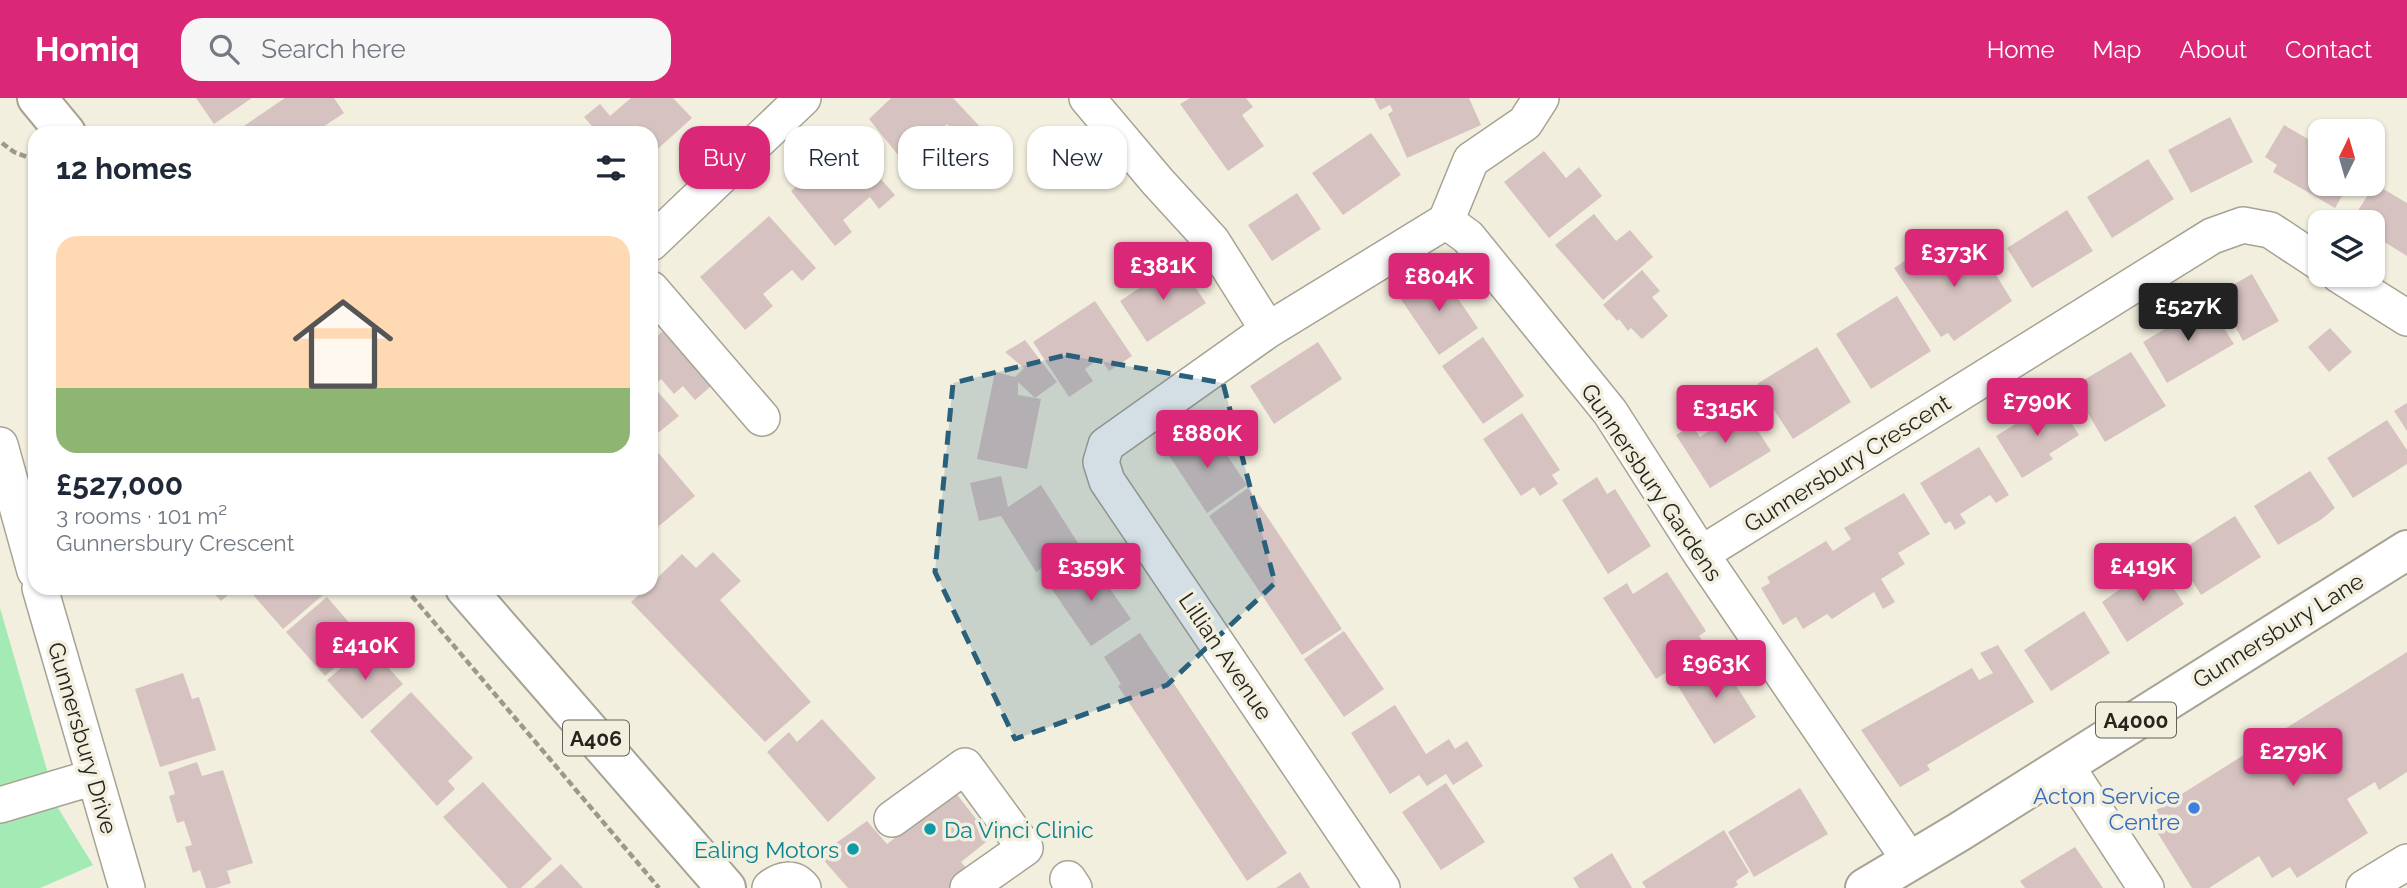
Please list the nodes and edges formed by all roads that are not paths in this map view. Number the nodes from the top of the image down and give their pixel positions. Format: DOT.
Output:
graph roads {
  1 [pos="37,98"];
  2 [pos="803,98"];
  3 [pos="1087,98"];
  4 [pos="1541,98"];
  5 [pos="59,126"];
  6 [pos="1446,220"];
  7 [pos="658,236"];
  8 [pos="2308,255"];
  9 [pos="2358,287"];
  10 [pos="658,297"];
  11 [pos="2407,318"];
  12 [pos="1268,330"];
  13 [pos="762,418"];
  14 [pos="0,445"];
  15 [pos="28,546"];
  16 [pos="2407,550"];
  17 [pos="1701,554"];
  18 [pos="42,595"];
  19 [pos="471,595"];
  20 [pos="2065,764"];
  21 [pos="94,777"];
  22 [pos="0,805"];
  23 [pos="892,819"];
  24 [pos="2407,862"];
  25 [pos="1906,863"];
  26 [pos="127,888"];
  27 [pos="726,888"];
  28 [pos="770,888"];
  29 [pos="803,888"];
  30 [pos="968,888"];
  31 [pos="1382,888"];
  32 [pos="1864,888"];
  33 [pos="2146,888"];
  34 [pos="2364,888"];
  1 -- 5 [label="main road"];
  2 -- 7 [label="street"];
  3 -- 12 [label="street"];
  4 -- 6 [label="street"];
  6 -- 12 [label="street"];
  6 -- 17 [label="street, Gunnersbury Gardens"];
  8 -- 17 [label="street, Gunnersbury Crescent"];
  9 -- 11 [label="street"];
  10 -- 13 [label="street"];
  12 -- 31 [label="street, Lillian Avenue"];
  14 -- 15 [label="street"];
  16 -- 20 [label="main road, Gunnersbury Lane / A4000"];
  17 -- 25 [label="street, Gunnersbury Gardens"];
  18 -- 21 [label="street, Gunnersbury Drive"];
  19 -- 27 [label="main road, A406"];
  20 -- 25 [label="main road, Gunnersbury Lane / A4000"];
  20 -- 33 [label="street"];
  21 -- 22 [label="street"];
  21 -- 26 [label="street, Gunnersbury Drive"];
  23 -- 30 [label="street"];
  24 -- 34 [label="street"];
  25 -- 32 [label="main road, Gunnersbury Lane / A4000"];
  28 -- 29 [label="street"];
}
